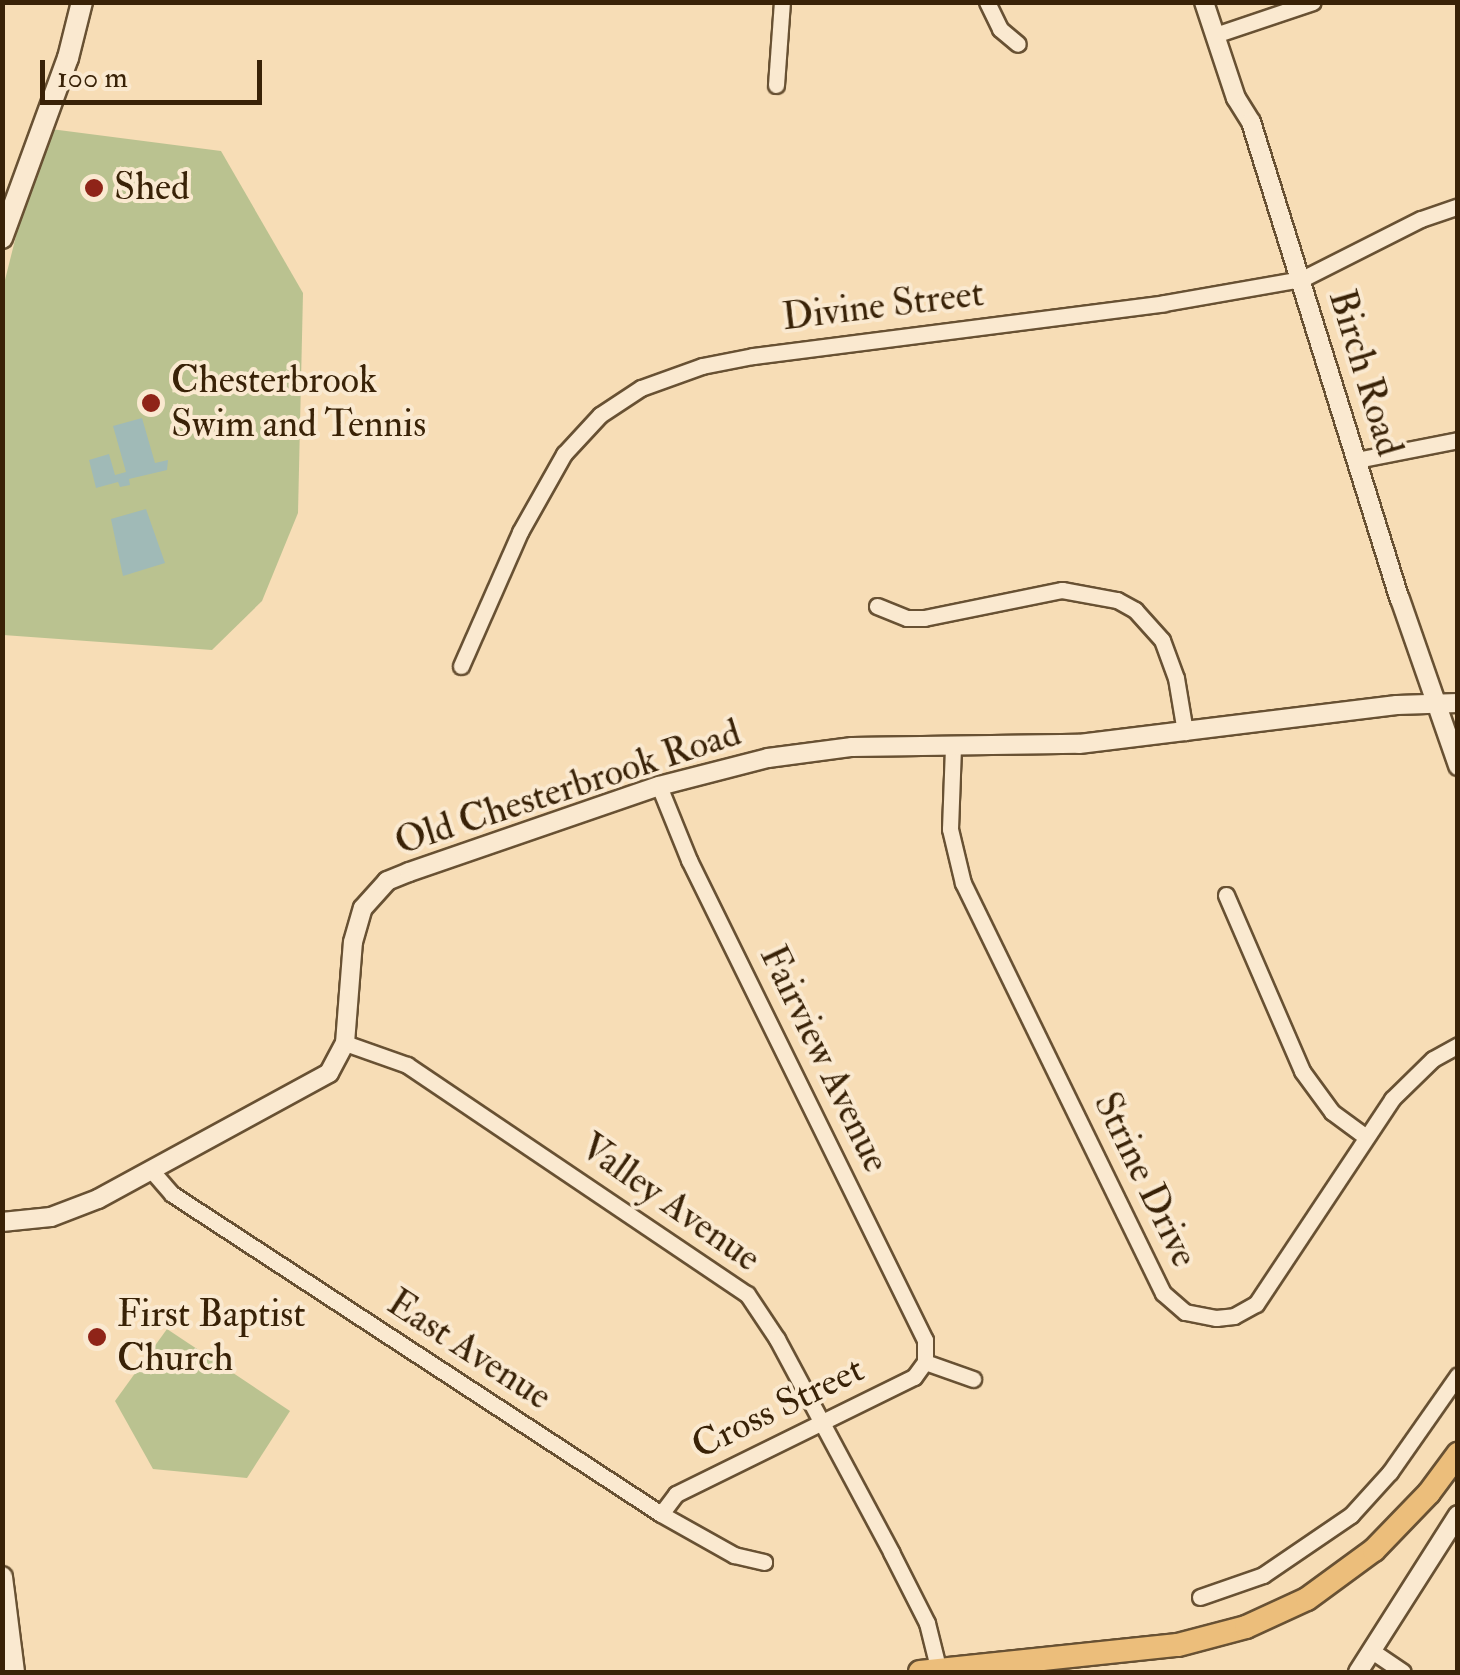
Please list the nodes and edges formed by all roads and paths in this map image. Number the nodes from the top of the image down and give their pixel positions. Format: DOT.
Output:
graph roads {
  1 [pos="82,2"];
  2 [pos="782,2"];
  3 [pos="987,2"];
  4 [pos="1204,2"];
  5 [pos="1312,2"];
  6 [pos="1215,35"];
  7 [pos="1018,44"];
  8 [pos="776,85"];
  9 [pos="1458,206"];
  10 [pos="2,238"];
  11 [pos="1302,280"];
  12 [pos="1458,440"];
  13 [pos="1357,460"];
  14 [pos="876,606"];
  15 [pos="461,666"];
  16 [pos="1436,704"];
  17 [pos="1458,704"];
  18 [pos="1185,732"];
  19 [pos="953,746"];
  20 [pos="1458,766"];
  21 [pos="658,786"];
  22 [pos="1226,895"];
  23 [pos="346,1044"];
  24 [pos="1458,1045"];
  25 [pos="1366,1137"];
  26 [pos="152,1171"];
  27 [pos="2,1222"];
  28 [pos="925,1362"];
  29 [pos="1458,1374"];
  30 [pos="973,1379"];
  31 [pos="823,1422"];
  32 [pos="1458,1454"];
  33 [pos="661,1514"];
  34 [pos="1458,1515"];
  35 [pos="764,1562"];
  36 [pos="2,1576"];
  37 [pos="1200,1597"];
  38 [pos="1372,1651"];
  39 [pos="14,1672"];
  40 [pos="929,1672"];
  41 [pos="1358,1672"];
  42 [pos="1403,1672"];
  1 -- 10 [label="main road"];
  2 -- 8 [label="street"];
  3 -- 7 [label="street"];
  4 -- 6 [label="street, Birch Road"];
  5 -- 6 [label="street"];
  6 -- 11 [label="street, Birch Road"];
  9 -- 11 [label="street, Divine Street"];
  11 -- 13 [label="street, Birch Road"];
  11 -- 15 [label="street, Divine Street"];
  12 -- 13 [label="street"];
  13 -- 16 [label="street, Birch Road"];
  14 -- 18 [label="street"];
  16 -- 17 [label="street, Old Chesterbrook Road"];
  16 -- 18 [label="street, Old Chesterbrook Road"];
  16 -- 20 [label="street, Birch Road"];
  18 -- 19 [label="street, Old Chesterbrook Road"];
  19 -- 21 [label="street, Old Chesterbrook Road"];
  19 -- 25 [label="street, Strine Drive"];
  21 -- 23 [label="street, Old Chesterbrook Road"];
  21 -- 28 [label="street, Fairview Avenue"];
  22 -- 25 [label="street"];
  23 -- 26 [label="street"];
  23 -- 31 [label="street, Valley Avenue"];
  24 -- 25 [label="street, Strine Drive"];
  26 -- 27 [label="street"];
  26 -- 33 [label="street, East Avenue"];
  28 -- 30 [label="street"];
  28 -- 31 [label="street, Cross Street"];
  29 -- 37 [label="street"];
  31 -- 33 [label="street, Cross Street"];
  31 -- 40 [label="street, Valley Avenue"];
  32 -- 40 [label="main road"];
  33 -- 35 [label="street, East Avenue"];
  34 -- 38 [label="street"];
  36 -- 39 [label="main road"];
  38 -- 41 [label="street"];
  38 -- 42 [label="street"];
}
